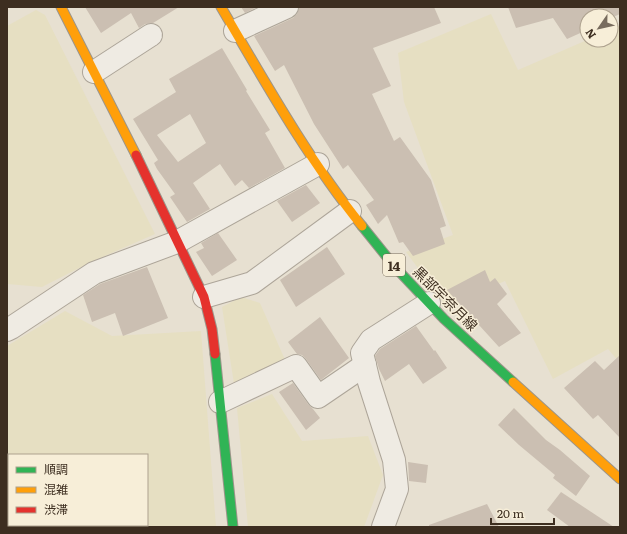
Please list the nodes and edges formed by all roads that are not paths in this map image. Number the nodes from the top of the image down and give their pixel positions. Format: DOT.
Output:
graph roads {
  1 [pos="61,7"];
  2 [pos="221,7"];
  3 [pos="287,7"];
  4 [pos="235,30"];
  5 [pos="151,35"];
  6 [pos="94,72"];
  7 [pos="318,164"];
  8 [pos="350,211"];
  9 [pos="177,242"];
  10 [pos="204,298"];
  11 [pos="429,303"];
  12 [pos="7,330"];
  13 [pos="365,365"];
  14 [pos="220,402"];
  15 [pos="620,479"];
  16 [pos="233,527"];
  17 [pos="383,527"];
  1 -- 6 [label="main road"];
  2 -- 4 [label="main road, 黒部宇奈月線 / 14"];
  3 -- 4 [label="street"];
  4 -- 7 [label="main road, 黒部宇奈月線 / 14"];
  5 -- 6 [label="street"];
  6 -- 9 [label="main road"];
  7 -- 8 [label="main road, 黒部宇奈月線 / 14"];
  7 -- 9 [label="street"];
  8 -- 10 [label="street"];
  8 -- 11 [label="main road, 黒部宇奈月線 / 14"];
  9 -- 10 [label="main road"];
  9 -- 12 [label="street"];
  10 -- 14 [label="main road"];
  11 -- 13 [label="street"];
  11 -- 15 [label="main road, 黒部宇奈月線 / 14"];
  13 -- 14 [label="street"];
  13 -- 17 [label="street"];
  14 -- 16 [label="main road"];
}
